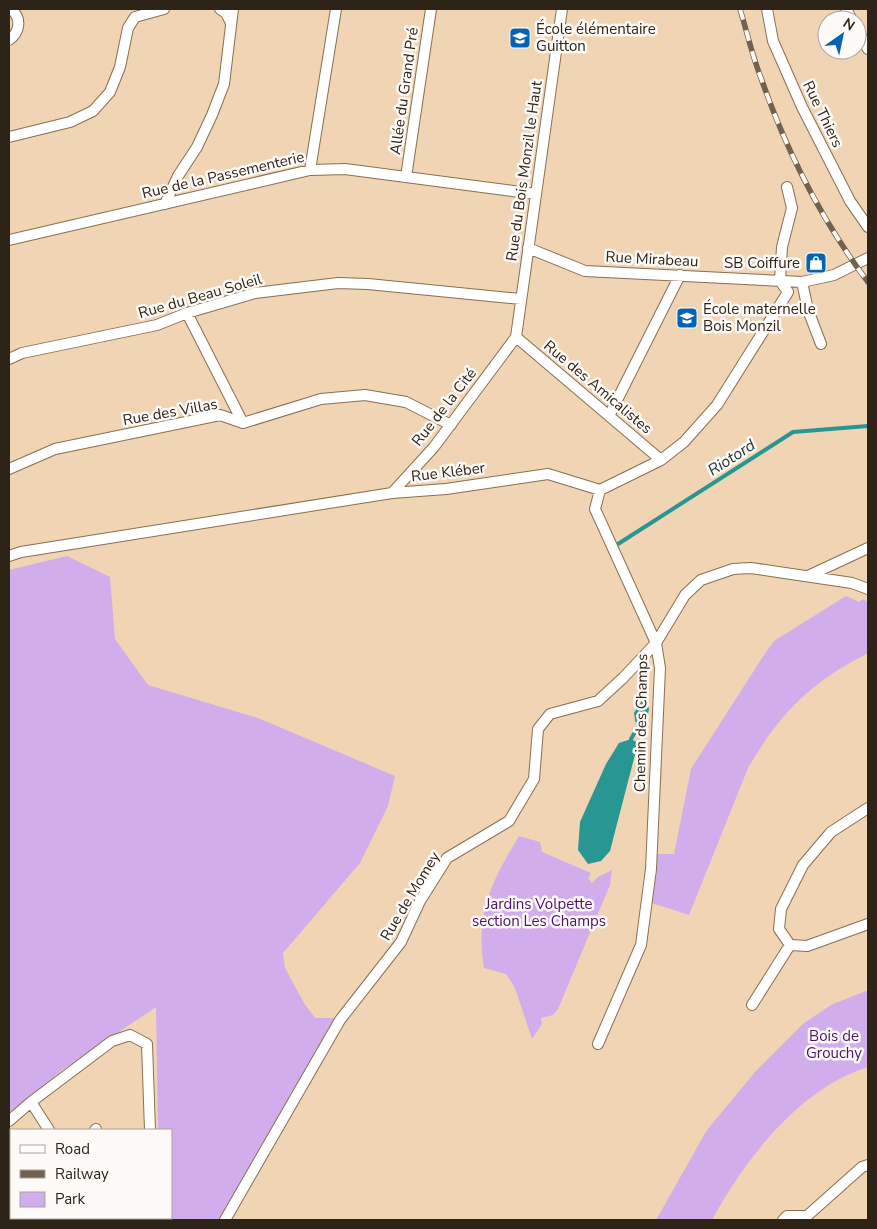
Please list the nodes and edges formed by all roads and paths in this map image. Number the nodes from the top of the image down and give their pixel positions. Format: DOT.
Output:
graph roads {
  1 [pos="11,9"];
  2 [pos="164,9"];
  3 [pos="220,9"];
  4 [pos="233,9"];
  5 [pos="336,9"];
  6 [pos="431,9"];
  7 [pos="562,9"];
  8 [pos="767,9"];
  9 [pos="231,23"];
  10 [pos="9,40"];
  11 [pos="9,137"];
  12 [pos="310,170"];
  13 [pos="406,177"];
  14 [pos="787,187"];
  15 [pos="536,194"];
  16 [pos="165,204"];
  17 [pos="868,227"];
  18 [pos="9,240"];
  19 [pos="528,248"];
  20 [pos="868,258"];
  21 [pos="680,275"];
  22 [pos="780,281"];
  23 [pos="802,282"];
  24 [pos="521,299"];
  25 [pos="187,313"];
  26 [pos="516,337"];
  27 [pos="821,344"];
  28 [pos="9,359"];
  29 [pos="609,416"];
  30 [pos="243,422"];
  31 [pos="451,425"];
  32 [pos="661,460"];
  33 [pos="9,469"];
  34 [pos="600,490"];
  35 [pos="392,493"];
  36 [pos="868,548"];
  37 [pos="9,556"];
  38 [pos="808,576"];
  39 [pos="868,589"];
  40 [pos="656,643"];
  41 [pos="868,808"];
  42 [pos="868,924"];
  43 [pos="790,944"];
  44 [pos="752,1005"];
  45 [pos="598,1044"];
  46 [pos="31,1102"];
  47 [pos="9,1121"];
  48 [pos="48,1129"];
  49 [pos="150,1129"];
  50 [pos="868,1165"];
  51 [pos="806,1218"];
  52 [pos="225,1220"];
  53 [pos="783,1220"];
  1 -- 10 [label="street"];
  2 -- 11 [label="street"];
  3 -- 9 [label="street"];
  4 -- 9 [label="street"];
  5 -- 12 [label="street"];
  6 -- 13 [label="street, Allée du Grand Pré"];
  7 -- 15 [label="street, Rue du Bois Monzil le Haut"];
  8 -- 17 [label="street, Rue Thiers"];
  9 -- 16 [label="street"];
  12 -- 13 [label="street, Rue de la Passementerie"];
  12 -- 16 [label="street, Rue de la Passementerie"];
  13 -- 15 [label="street, Rue de la Passementerie"];
  14 -- 22 [label="street"];
  15 -- 19 [label="street, Rue du Bois Monzil le Haut"];
  16 -- 18 [label="street, Rue de la Passementerie"];
  19 -- 21 [label="street, Rue Mirabeau"];
  19 -- 24 [label="street, Rue du Bois Monzil le Haut"];
  20 -- 23 [label="street, Rue Mirabeau"];
  21 -- 22 [label="street, Rue Mirabeau"];
  21 -- 29 [label="street"];
  22 -- 23 [label="street, Rue Mirabeau"];
  22 -- 32 [label="street"];
  23 -- 27 [label="street"];
  24 -- 25 [label="street, Rue du Beau Soleil"];
  24 -- 26 [label="street, Rue du Bois Monzil le Haut"];
  25 -- 28 [label="street, Rue du Beau Soleil"];
  25 -- 30 [label="street"];
  26 -- 29 [label="street, Rue des Amicalistes"];
  26 -- 31 [label="street, Rue de la Cité"];
  29 -- 32 [label="street, Rue des Amicalistes"];
  30 -- 31 [label="street"];
  30 -- 33 [label="street, Rue des Villas"];
  31 -- 35 [label="street, Rue de la Cité"];
  32 -- 34 [label="street"];
  34 -- 35 [label="street, Rue Kléber"];
  34 -- 40 [label="street"];
  35 -- 37 [label="street, Rue Kléber"];
  36 -- 38 [label="street"];
  38 -- 39 [label="street, Chemin des Champs"];
  38 -- 40 [label="street, Chemin des Champs"];
  40 -- 45 [label="street, Chemin des Champs"];
  40 -- 52 [label="street, Rue de Momey"];
  41 -- 43 [label="street"];
  42 -- 43 [label="street"];
  43 -- 44 [label="street"];
  46 -- 47 [label="street"];
  46 -- 48 [label="street"];
  46 -- 49 [label="street"];
  50 -- 51 [label="street"];
  51 -- 53 [label="street"];
}
